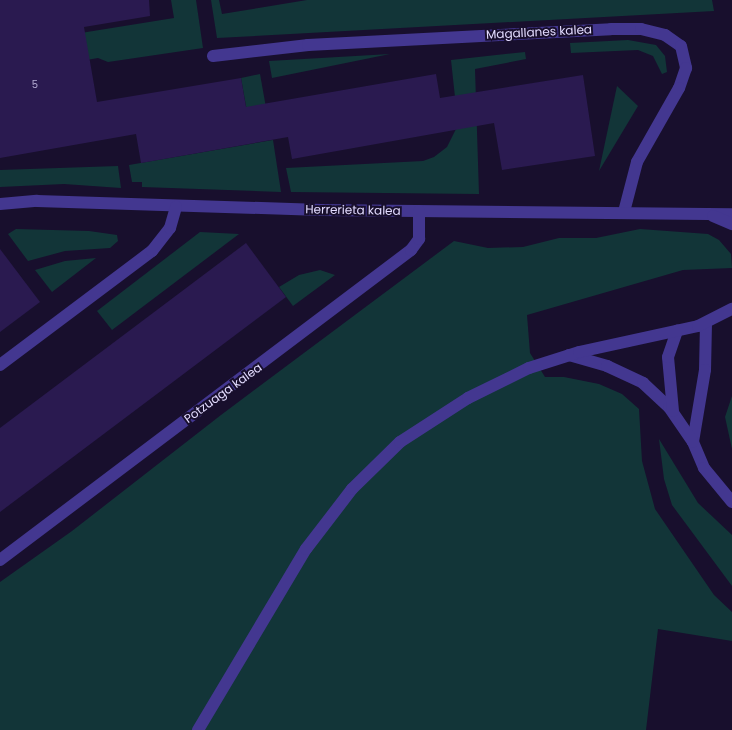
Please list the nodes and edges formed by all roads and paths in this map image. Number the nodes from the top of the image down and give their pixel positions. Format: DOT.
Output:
graph roads {
  1 [pos="213,56"];
  2 [pos="0,204"];
  3 [pos="176,207"];
  4 [pos="419,211"];
  5 [pos="624,212"];
  6 [pos="706,214"];
  7 [pos="732,214"];
  8 [pos="732,224"];
  9 [pos="732,309"];
  10 [pos="706,323"];
  11 [pos="677,331"];
  12 [pos="567,355"];
  13 [pos="0,365"];
  14 [pos="673,412"];
  15 [pos="693,442"];
  16 [pos="732,502"];
  17 [pos="0,560"];
  18 [pos="198,730"];
  1 -- 5 [label="street, Magallanes kalea"];
  2 -- 3 [label="street, Herrerieta kalea"];
  3 -- 4 [label="street, Herrerieta kalea"];
  3 -- 13 [label="street"];
  4 -- 5 [label="street, Herrerieta kalea"];
  4 -- 17 [label="street, Potzuaga kalea"];
  5 -- 6 [label="street, Herrerieta kalea"];
  6 -- 7 [label="street, Herrerieta kalea"];
  6 -- 8 [label="street"];
  9 -- 10 [label="street"];
  10 -- 11 [label="street"];
  10 -- 15 [label="street"];
  11 -- 12 [label="street"];
  11 -- 14 [label="street"];
  12 -- 14 [label="street"];
  12 -- 18 [label="street"];
  14 -- 15 [label="street"];
  15 -- 16 [label="street"];
}
